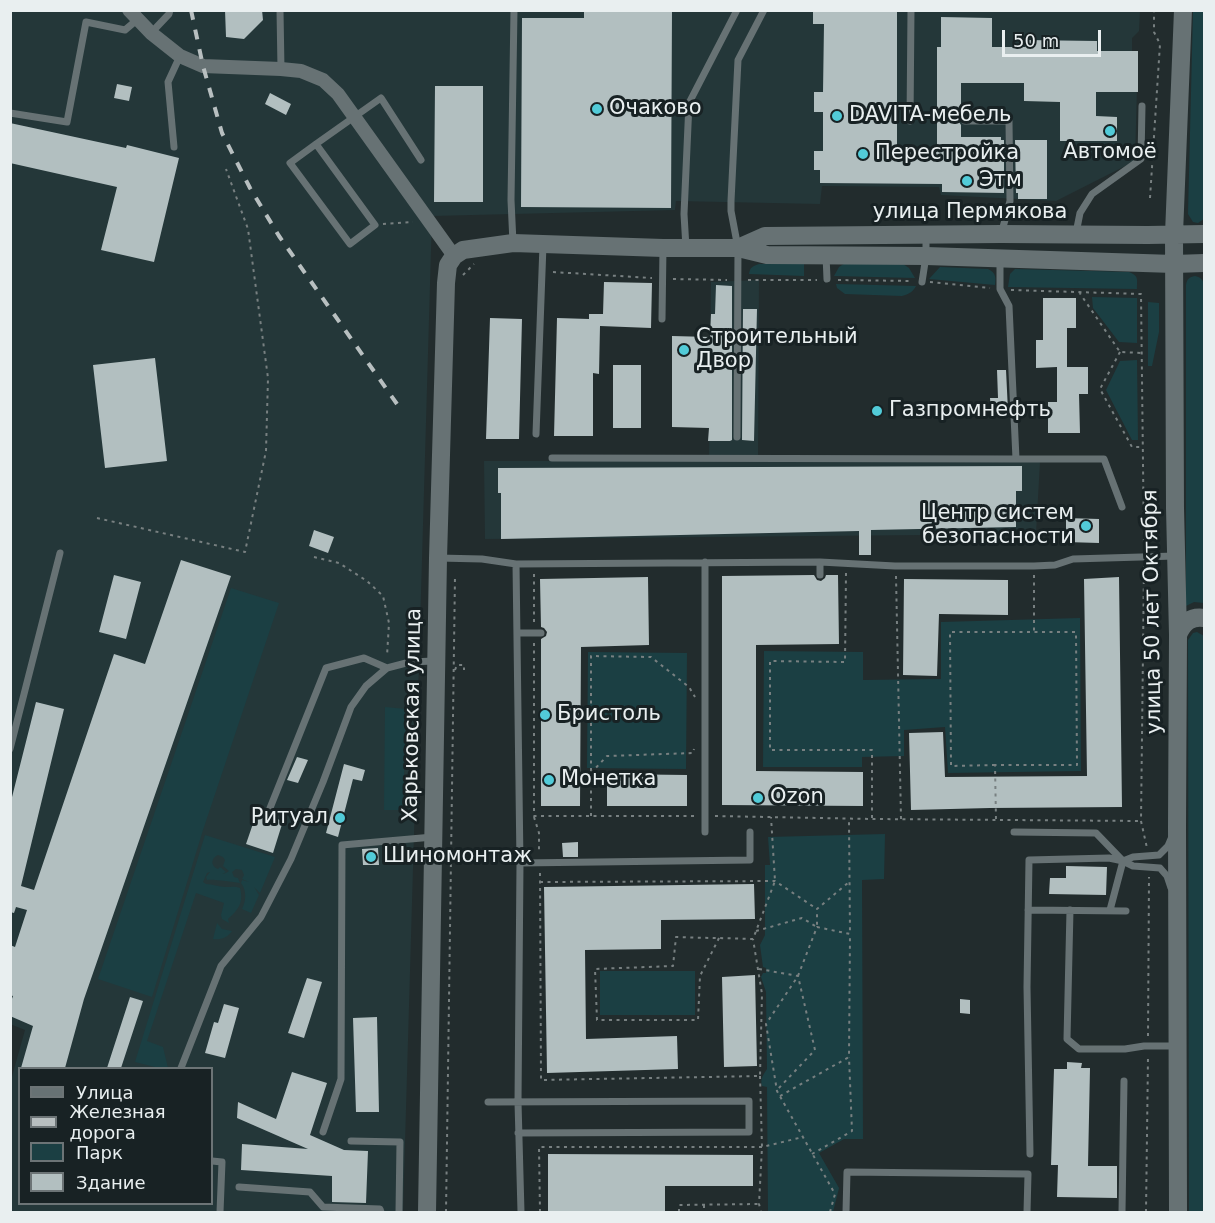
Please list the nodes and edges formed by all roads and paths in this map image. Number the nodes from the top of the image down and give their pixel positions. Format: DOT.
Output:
graph roads {
  1 [pos="170,10"];
  2 [pos="280,10"];
  3 [pos="514,10"];
  4 [pos="737,10"];
  5 [pos="764,10"];
  6 [pos="911,10"];
  7 [pos="1154,10"];
  8 [pos="1183,10"];
  9 [pos="133,15"];
  10 [pos="151,33"];
  11 [pos="180,56"];
  12 [pos="281,69"];
  13 [pos="1142,106"];
  14 [pos="10,113"];
  15 [pos="355,117"];
  16 [pos="910,121"];
  17 [pos="965,121"];
  18 [pos="316,144"];
  19 [pos="174,147"];
  20 [pos="421,160"];
  21 [pos="226,169"];
  22 [pos="1150,198"];
  23 [pos="416,221"];
  24 [pos="375,225"];
  25 [pos="926,234"];
  26 [pos="1001,234"];
  27 [pos="1174,234"];
  28 [pos="1204,234"];
  29 [pos="1076,235"];
  30 [pos="831,236"];
  31 [pos="513,243"];
  32 [pos="543,244"];
  33 [pos="663,248"];
  34 [pos="686,248"];
  35 [pos="738,248"];
  36 [pos="826,255"];
  37 [pos="453,256"];
  38 [pos="926,256"];
  39 [pos="1000,258"];
  40 [pos="479,262"];
  41 [pos="1204,263"];
  42 [pos="1174,264"];
  43 [pos="541,272"];
  44 [pos="663,279"];
  45 [pos="827,279"];
  46 [pos="460,280"];
  47 [pos="738,280"];
  48 [pos="922,282"];
  49 [pos="1000,289"];
  50 [pos="1079,292"];
  51 [pos="662,319"];
  52 [pos="1120,352"];
  53 [pos="1142,352"];
  54 [pos="536,434"];
  55 [pos="737,437"];
  56 [pos="1143,447"];
  57 [pos="552,458"];
  58 [pos="1016,459"];
  59 [pos="1122,507"];
  60 [pos="97,518"];
  61 [pos="60,553"];
  62 [pos="1176,556"];
  63 [pos="315,557"];
  64 [pos="1144,557"];
  65 [pos="446,558"];
  66 [pos="705,562"];
  67 [pos="820,562"];
  68 [pos="516,564"];
  69 [pos="895,566"];
  70 [pos="1034,566"];
  71 [pos="534,571"];
  72 [pos="846,571"];
  73 [pos="820,575"];
  74 [pos="1204,618"];
  75 [pos="1034,632"];
  76 [pos="517,633"];
  77 [pos="537,633"];
  78 [pos="1178,635"];
  79 [pos="436,660"];
  80 [pos="387,668"];
  81 [pos="454,670"];
  82 [pos="464,670"];
  83 [pos="10,708"];
  84 [pos="21,709"];
  85 [pos="705,714"];
  86 [pos="696,743"];
  87 [pos="10,749"];
  88 [pos="995,765"];
  89 [pos="591,773"];
  90 [pos="270,808"];
  91 [pos="534,816"];
  92 [pos="591,816"];
  93 [pos="705,816"];
  94 [pos="771,817"];
  95 [pos="849,819"];
  96 [pos="872,819"];
  97 [pos="901,819"];
  98 [pos="996,820"];
  99 [pos="1141,821"];
  100 [pos="1177,827"];
  101 [pos="705,832"];
  102 [pos="750,832"];
  103 [pos="1014,832"];
  104 [pos="433,837"];
  105 [pos="1148,856"];
  106 [pos="1123,861"];
  107 [pos="520,863"];
  108 [pos="539,863"];
  109 [pos="1149,867"];
  110 [pos="775,881"];
  111 [pos="540,882"];
  112 [pos="849,882"];
  113 [pos="1177,903"];
  114 [pos="817,909"];
  115 [pos="1028,910"];
  116 [pos="1070,910"];
  117 [pos="1110,910"];
  118 [pos="1126,911"];
  119 [pos="818,927"];
  120 [pos="756,931"];
  121 [pos="850,934"];
  122 [pos="719,938"];
  123 [pos="753,939"];
  124 [pos="758,968"];
  125 [pos="798,976"];
  126 [pos="1148,1046"];
  127 [pos="1178,1047"];
  128 [pos="849,1057"];
  129 [pos="181,1067"];
  130 [pos="760,1076"];
  131 [pos="1124,1081"];
  132 [pos="777,1090"];
  133 [pos="780,1096"];
  134 [pos="488,1102"];
  135 [pos="518,1102"];
  136 [pos="323,1132"];
  137 [pos="518,1133"];
  138 [pos="803,1137"];
  139 [pos="351,1141"];
  140 [pos="762,1147"];
  141 [pos="812,1154"];
  142 [pos="1030,1154"];
  143 [pos="213,1161"];
  144 [pos="239,1187"];
  145 [pos="759,1204"];
  146 [pos="704,1205"];
  147 [pos="220,1212"];
  148 [pos="381,1212"];
  149 [pos="399,1212"];
  150 [pos="427,1212"];
  151 [pos="446,1212"];
  152 [pos="521,1212"];
  153 [pos="540,1212"];
  154 [pos="679,1212"];
  155 [pos="704,1212"];
  156 [pos="761,1212"];
  157 [pos="830,1212"];
  158 [pos="846,1212"];
  159 [pos="1027,1212"];
  160 [pos="1122,1212"];
  161 [pos="1146,1212"];
  162 [pos="1178,1212"];
  1 -- 10 [label="lane"];
  2 -- 12 [label="lane"];
  3 -- 31 [label="lane"];
  4 -- 34 [label="lane"];
  5 -- 35 [label="lane"];
  6 -- 16 [label="lane"];
  7 -- 22 [label="path"];
  8 -- 27 [label="street, улица 50 лет Октября"];
  9 -- 10 [label="street"];
  9 -- 14 [label="lane"];
  10 -- 11 [label="street"];
  11 -- 12 [label="street"];
  11 -- 19 [label="lane"];
  12 -- 15 [label="street"];
  13 -- 29 [label="lane"];
  15 -- 18 [label="lane"];
  15 -- 20 [label="lane"];
  15 -- 37 [label="street"];
  17 -- 26 [label="lane"];
  18 -- 24 [label="lane"];
  18 -- 24 [label="lane"];
  21 -- 60 [label="path"];
  23 -- 24 [label="path"];
  25 -- 26 [label="street, улица Пермякова"];
  25 -- 30 [label="street, улица Пермякова"];
  25 -- 38 [label="lane"];
  26 -- 29 [label="street, улица Пермякова"];
  27 -- 28 [label="street, улица Пермякова"];
  27 -- 29 [label="street, улица Пермякова"];
  27 -- 42 [label="street, улица 50 лет Октября"];
  30 -- 35 [label="street, улица Пермякова"];
  30 -- 36 [label="lane"];
  31 -- 32 [label="street, улица Пермякова"];
  31 -- 37 [label="street, улица Пермякова"];
  32 -- 33 [label="street, улица Пермякова"];
  32 -- 43 [label="lane"];
  33 -- 34 [label="street, улица Пермякова"];
  33 -- 44 [label="lane"];
  34 -- 35 [label="street, улица Пермякова"];
  35 -- 36 [label="street, улица Пермякова"];
  35 -- 47 [label="lane"];
  36 -- 38 [label="street, улица Пермякова"];
  36 -- 45 [label="lane"];
  37 -- 65 [label="street, Харьковская улица"];
  38 -- 39 [label="street, улица Пермякова"];
  38 -- 48 [label="lane"];
  39 -- 42 [label="street, улица Пермякова"];
  39 -- 49 [label="lane"];
  40 -- 46 [label="path"];
  41 -- 42 [label="street, улица Пермякова"];
  42 -- 62 [label="street, улица 50 лет Октября"];
  43 -- 44 [label="path"];
  43 -- 54 [label="lane"];
  44 -- 47 [label="path"];
  44 -- 51 [label="lane"];
  45 -- 47 [label="path"];
  45 -- 48 [label="path"];
  47 -- 55 [label="lane"];
  48 -- 49 [label="path"];
  49 -- 50 [label="path"];
  49 -- 58 [label="lane"];
  50 -- 52 [label="path"];
  50 -- 53 [label="path"];
  52 -- 53 [label="path"];
  52 -- 56 [label="path"];
  53 -- 56 [label="path"];
  56 -- 64 [label="path"];
  57 -- 58 [label="lane"];
  58 -- 59 [label="lane"];
  61 -- 84 [label="lane"];
  62 -- 64 [label="lane"];
  62 -- 78 [label="street, улица 50 лет Октября"];
  63 -- 80 [label="path"];
  64 -- 70 [label="lane"];
  64 -- 99 [label="path"];
  65 -- 68 [label="lane"];
  65 -- 79 [label="street, Харьковская улица"];
  65 -- 81 [label="path"];
  66 -- 67 [label="lane"];
  66 -- 68 [label="lane"];
  66 -- 85 [label="lane"];
  67 -- 69 [label="lane"];
  67 -- 73 [label="lane"];
  68 -- 76 [label="lane"];
  69 -- 70 [label="lane"];
  69 -- 97 [label="path"];
  70 -- 75 [label="path"];
  71 -- 77 [label="path"];
  72 -- 96 [label="path"];
  74 -- 78 [label="street"];
  75 -- 88 [label="path"];
  75 -- 88 [label="path"];
  76 -- 77 [label="lane"];
  76 -- 107 [label="lane"];
  77 -- 91 [label="path"];
  78 -- 100 [label="street, улица 50 лет Октября"];
  79 -- 80 [label="lane"];
  79 -- 104 [label="street, Харьковская улица"];
  80 -- 90 [label="lane"];
  80 -- 129 [label="lane"];
  81 -- 82 [label="path"];
  81 -- 151 [label="path"];
  83 -- 84 [label="lane"];
  84 -- 87 [label="lane"];
  85 -- 89 [label="path"];
  85 -- 93 [label="lane"];
  86 -- 89 [label="path"];
  88 -- 98 [label="path"];
  89 -- 92 [label="path"];
  91 -- 92 [label="path"];
  91 -- 108 [label="path"];
  92 -- 93 [label="path"];
  93 -- 94 [label="path"];
  93 -- 101 [label="lane"];
  94 -- 95 [label="path"];
  94 -- 110 [label="path"];
  95 -- 96 [label="path"];
  95 -- 112 [label="path"];
  96 -- 97 [label="path"];
  97 -- 98 [label="path"];
  98 -- 99 [label="path"];
  99 -- 105 [label="path"];
  100 -- 105 [label="lane"];
  100 -- 113 [label="street, улица 50 лет Октября"];
  102 -- 108 [label="lane"];
  103 -- 106 [label="lane"];
  104 -- 136 [label="lane"];
  104 -- 150 [label="street, Харьковская улица"];
  105 -- 106 [label="lane"];
  106 -- 109 [label="lane"];
  106 -- 115 [label="lane"];
  106 -- 117 [label="lane"];
  107 -- 108 [label="lane"];
  107 -- 135 [label="lane"];
  108 -- 111 [label="path"];
  109 -- 113 [label="lane"];
  109 -- 126 [label="path"];
  110 -- 111 [label="path"];
  110 -- 114 [label="path"];
  110 -- 120 [label="path"];
  111 -- 130 [label="path"];
  112 -- 114 [label="path"];
  112 -- 121 [label="path"];
  113 -- 127 [label="street, улица 50 лет Октября"];
  114 -- 119 [label="path"];
  115 -- 116 [label="lane"];
  115 -- 142 [label="lane"];
  116 -- 117 [label="lane"];
  116 -- 126 [label="lane"];
  117 -- 118 [label="lane"];
  119 -- 120 [label="path"];
  119 -- 121 [label="path"];
  119 -- 125 [label="path"];
  120 -- 123 [label="path"];
  121 -- 128 [label="path"];
  122 -- 122 [label="path"];
  122 -- 123 [label="path"];
  123 -- 124 [label="path"];
  124 -- 125 [label="path"];
  124 -- 130 [label="path"];
  125 -- 132 [label="path"];
  125 -- 132 [label="path"];
  126 -- 127 [label="lane"];
  126 -- 161 [label="path"];
  127 -- 162 [label="street, улица 50 лет Октября"];
  128 -- 133 [label="path"];
  128 -- 141 [label="path"];
  130 -- 140 [label="path"];
  131 -- 160 [label="lane"];
  132 -- 133 [label="path"];
  133 -- 138 [label="path"];
  134 -- 135 [label="lane"];
  135 -- 137 [label="lane"];
  135 -- 137 [label="lane"];
  137 -- 152 [label="lane"];
  138 -- 140 [label="path"];
  138 -- 141 [label="path"];
  139 -- 149 [label="lane"];
  140 -- 145 [label="path"];
  140 -- 153 [label="path"];
  141 -- 157 [label="path"];
  143 -- 147 [label="lane"];
  144 -- 148 [label="lane"];
  145 -- 146 [label="path"];
  145 -- 156 [label="path"];
  146 -- 154 [label="path"];
  146 -- 155 [label="path"];
  158 -- 159 [label="lane"];
}
